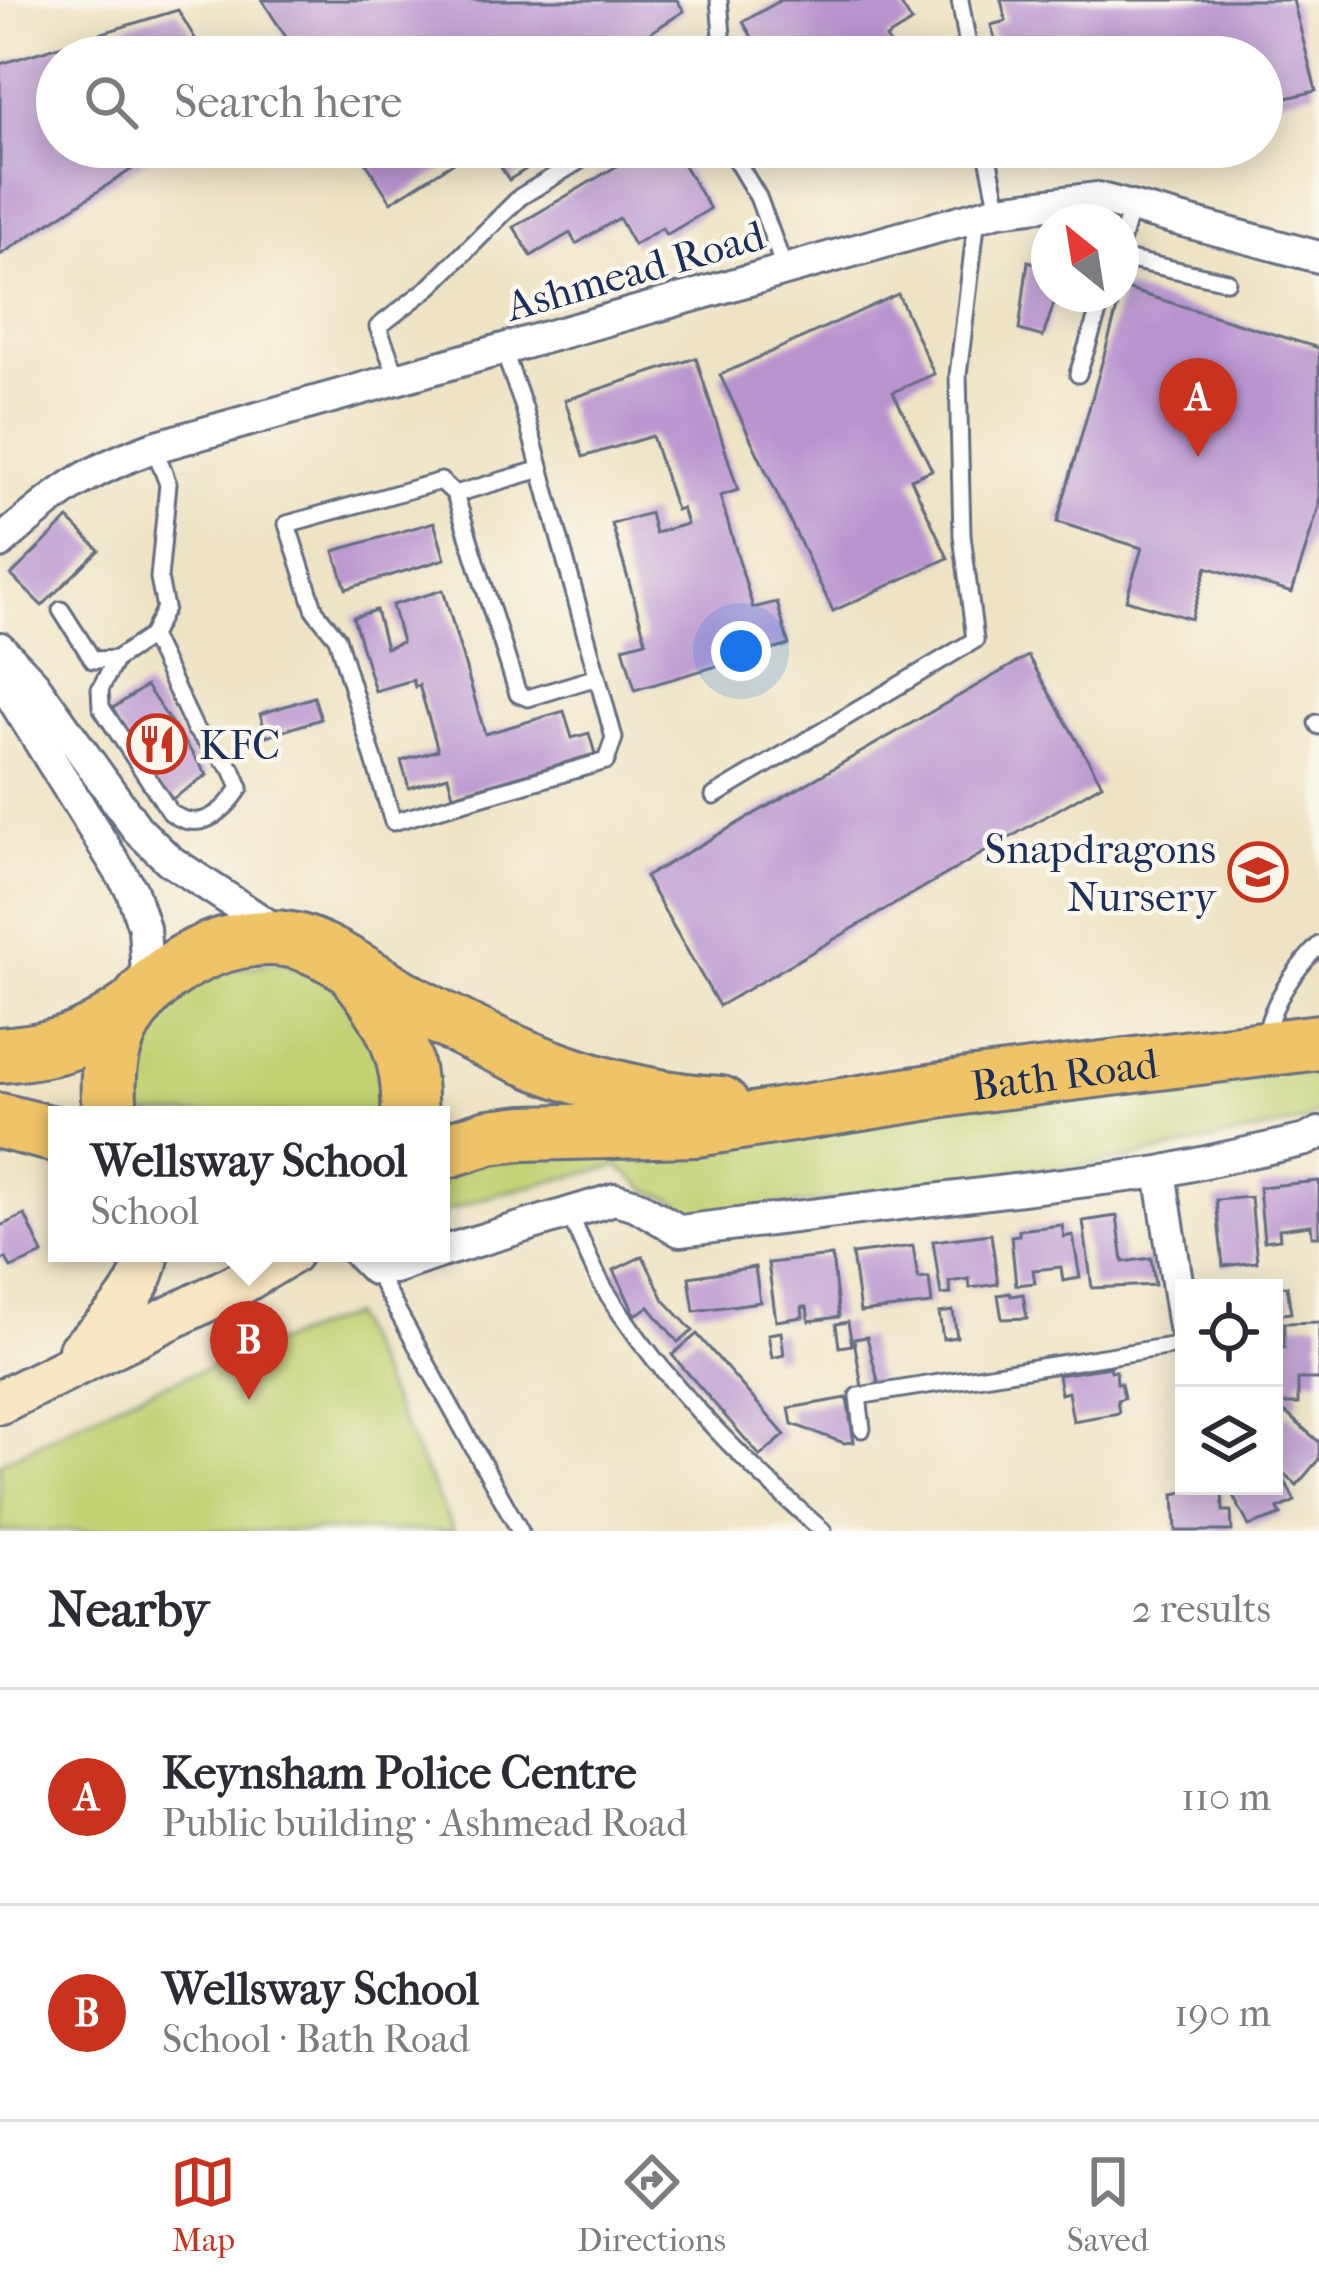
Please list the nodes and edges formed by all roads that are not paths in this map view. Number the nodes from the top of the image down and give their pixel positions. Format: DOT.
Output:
graph roads {
  1 [pos="719,0"];
  2 [pos="960,0"];
  3 [pos="722,36"];
  4 [pos="966,36"];
  5 [pos="567,168"];
  6 [pos="741,168"];
  7 [pos="987,168"];
  8 [pos="1050,204"];
  9 [pos="1120,204"];
  10 [pos="1031,206"];
  11 [pos="1139,209"];
  12 [pos="988,212"];
  13 [pos="1319,257"];
  14 [pos="1139,262"];
  15 [pos="784,270"];
  16 [pos="1228,281"];
  17 [pos="1098,312"];
  18 [pos="504,352"];
  19 [pos="1078,374"];
  20 [pos="398,379"];
  21 [pos="154,447"];
  22 [pos="538,470"];
  23 [pos="455,494"];
  24 [pos="0,543"];
  25 [pos="61,610"];
  26 [pos="151,636"];
  27 [pos="0,648"];
  28 [pos="116,659"];
  29 [pos="597,677"];
  30 [pos="0,678"];
  31 [pos="714,796"];
  32 [pos="291,940"];
  33 [pos="1319,945"];
  34 [pos="355,972"];
  35 [pos="142,998"];
  36 [pos="1319,1042"];
  37 [pos="1264,1049"];
  38 [pos="0,1055"];
  39 [pos="109,1106"];
  40 [pos="409,1106"];
  41 [pos="813,1110"];
  42 [pos="0,1120"];
  43 [pos="48,1133"];
  44 [pos="1319,1133"];
  45 [pos="450,1149"];
  46 [pos="1160,1172"];
  47 [pos="568,1211"];
  48 [pos="450,1250"];
  49 [pos="146,1262"];
  50 [pos="275,1262"];
  51 [pos="367,1262"];
  52 [pos="370,1262"];
  53 [pos="412,1262"];
  54 [pos="1177,1279"];
  55 [pos="1175,1345"];
  56 [pos="48,1379"];
  57 [pos="0,1402"];
  58 [pos="862,1429"];
  59 [pos="520,1531"];
  60 [pos="823,1531"];
  1 -- 3 [label="lane"];
  2 -- 4 [label="lane"];
  5 -- 20 [label="lane"];
  6 -- 15 [label="lane"];
  7 -- 12 [label="lane"];
  8 -- 9 [label="street, Ashmead Road"];
  10 -- 12 [label="street, Ashmead Road"];
  11 -- 13 [label="street, Ashmead Road"];
  12 -- 15 [label="street, Ashmead Road"];
  12 -- 31 [label="lane"];
  14 -- 16 [label="lane"];
  15 -- 18 [label="street, Ashmead Road"];
  17 -- 19 [label="lane"];
  18 -- 20 [label="street, Ashmead Road"];
  18 -- 22 [label="lane"];
  20 -- 21 [label="street, Ashmead Road"];
  21 -- 24 [label="street, Ashmead Road"];
  21 -- 26 [label="lane"];
  22 -- 23 [label="lane"];
  22 -- 29 [label="lane"];
  23 -- 29 [label="lane"];
  23 -- 29 [label="lane"];
  25 -- 28 [label="lane"];
  26 -- 28 [label="lane"];
  26 -- 28 [label="lane"];
  27 -- 32 [label="street"];
  30 -- 35 [label="street"];
  32 -- 34 [label="highway"];
  32 -- 35 [label="highway"];
  33 -- 37 [label="lane"];
  34 -- 40 [label="highway"];
  34 -- 41 [label="highway"];
  35 -- 38 [label="highway"];
  35 -- 39 [label="highway"];
  36 -- 37 [label="highway, Bath Road"];
  37 -- 41 [label="highway, Bath Road"];
  41 -- 45 [label="highway"];
  42 -- 43 [label="highway"];
  44 -- 46 [label="street"];
  46 -- 47 [label="street"];
  46 -- 54 [label="street"];
  47 -- 48 [label="street"];
  47 -- 60 [label="lane"];
  49 -- 56 [label="main road"];
  50 -- 56 [label="main road"];
  51 -- 59 [label="lane"];
  52 -- 53 [label="street"];
  55 -- 58 [label="lane"];
  56 -- 57 [label="main road"];
}
